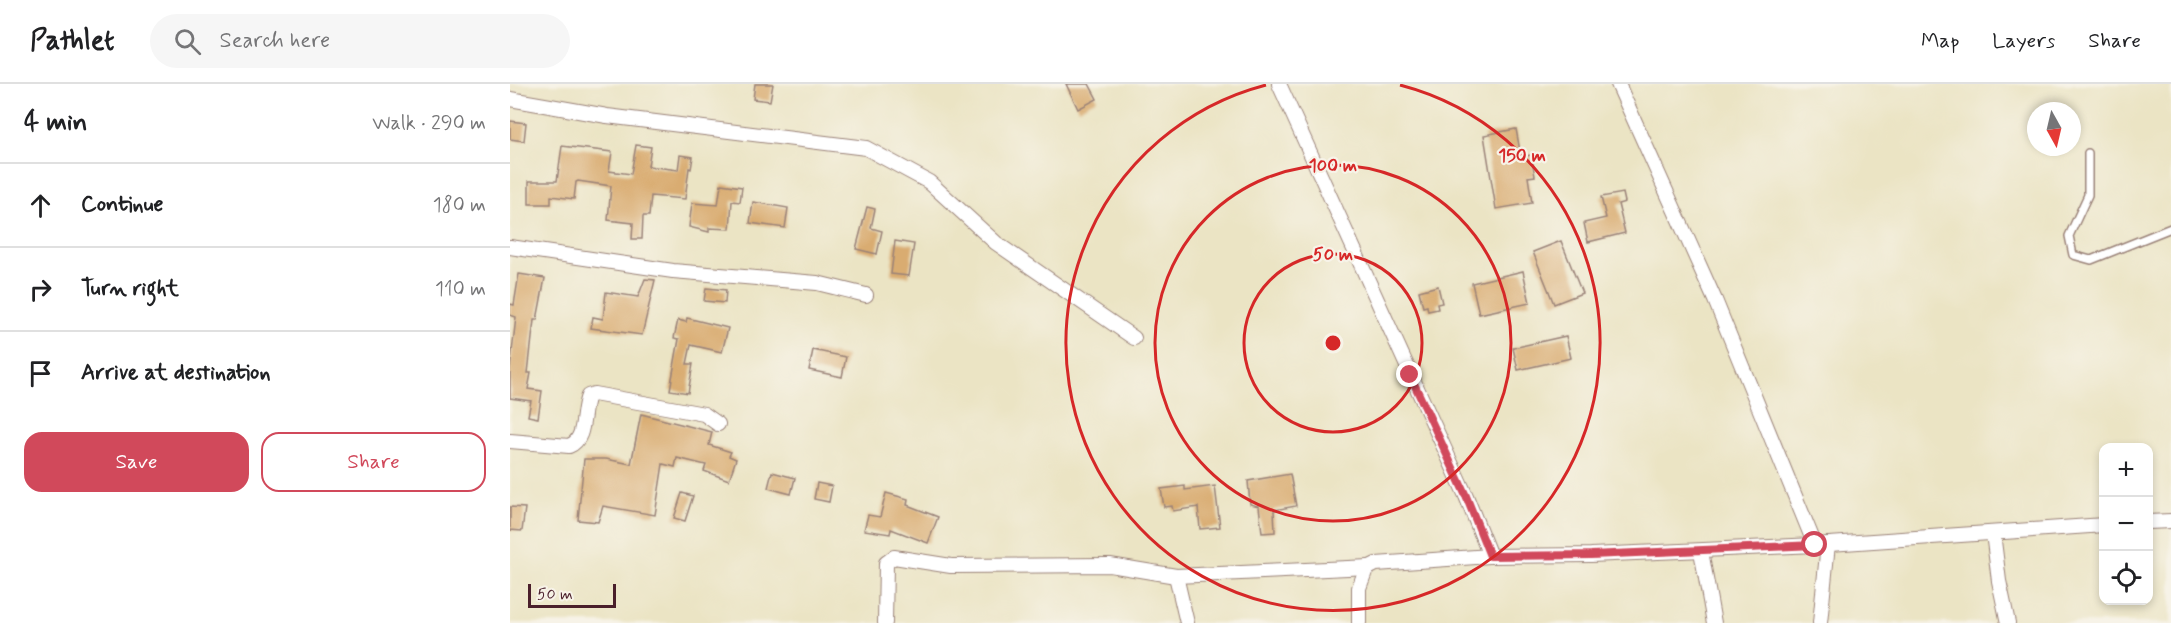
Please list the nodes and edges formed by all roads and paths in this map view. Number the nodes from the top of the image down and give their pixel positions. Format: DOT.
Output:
graph roads {
  1 [pos="1279,84"];
  2 [pos="1618,84"];
  3 [pos="510,99"];
  4 [pos="2088,153"];
  5 [pos="2171,228"];
  6 [pos="510,247"];
  7 [pos="866,295"];
  8 [pos="1134,338"];
  9 [pos="718,424"];
  10 [pos="510,441"];
  11 [pos="2171,521"];
  12 [pos="2153,522"];
  13 [pos="2099,525"];
  14 [pos="1993,532"];
  15 [pos="1821,545"];
  16 [pos="1701,551"];
  17 [pos="1490,556"];
  18 [pos="1369,567"];
  19 [pos="1176,576"];
  20 [pos="885,623"];
  21 [pos="1187,623"];
  22 [pos="1359,623"];
  23 [pos="1714,623"];
  24 [pos="1820,623"];
  25 [pos="2008,623"];
  1 -- 17 [label="street"];
  2 -- 15 [label="street"];
  3 -- 8 [label="street"];
  4 -- 5 [label="lane"];
  6 -- 7 [label="street"];
  9 -- 10 [label="street"];
  11 -- 12 [label="street"];
  13 -- 14 [label="street"];
  14 -- 15 [label="street"];
  14 -- 25 [label="street"];
  15 -- 16 [label="street"];
  15 -- 24 [label="street"];
  16 -- 17 [label="street"];
  16 -- 23 [label="street"];
  17 -- 18 [label="street"];
  18 -- 19 [label="street"];
  18 -- 22 [label="street"];
  19 -- 20 [label="street"];
  19 -- 21 [label="street"];
}
